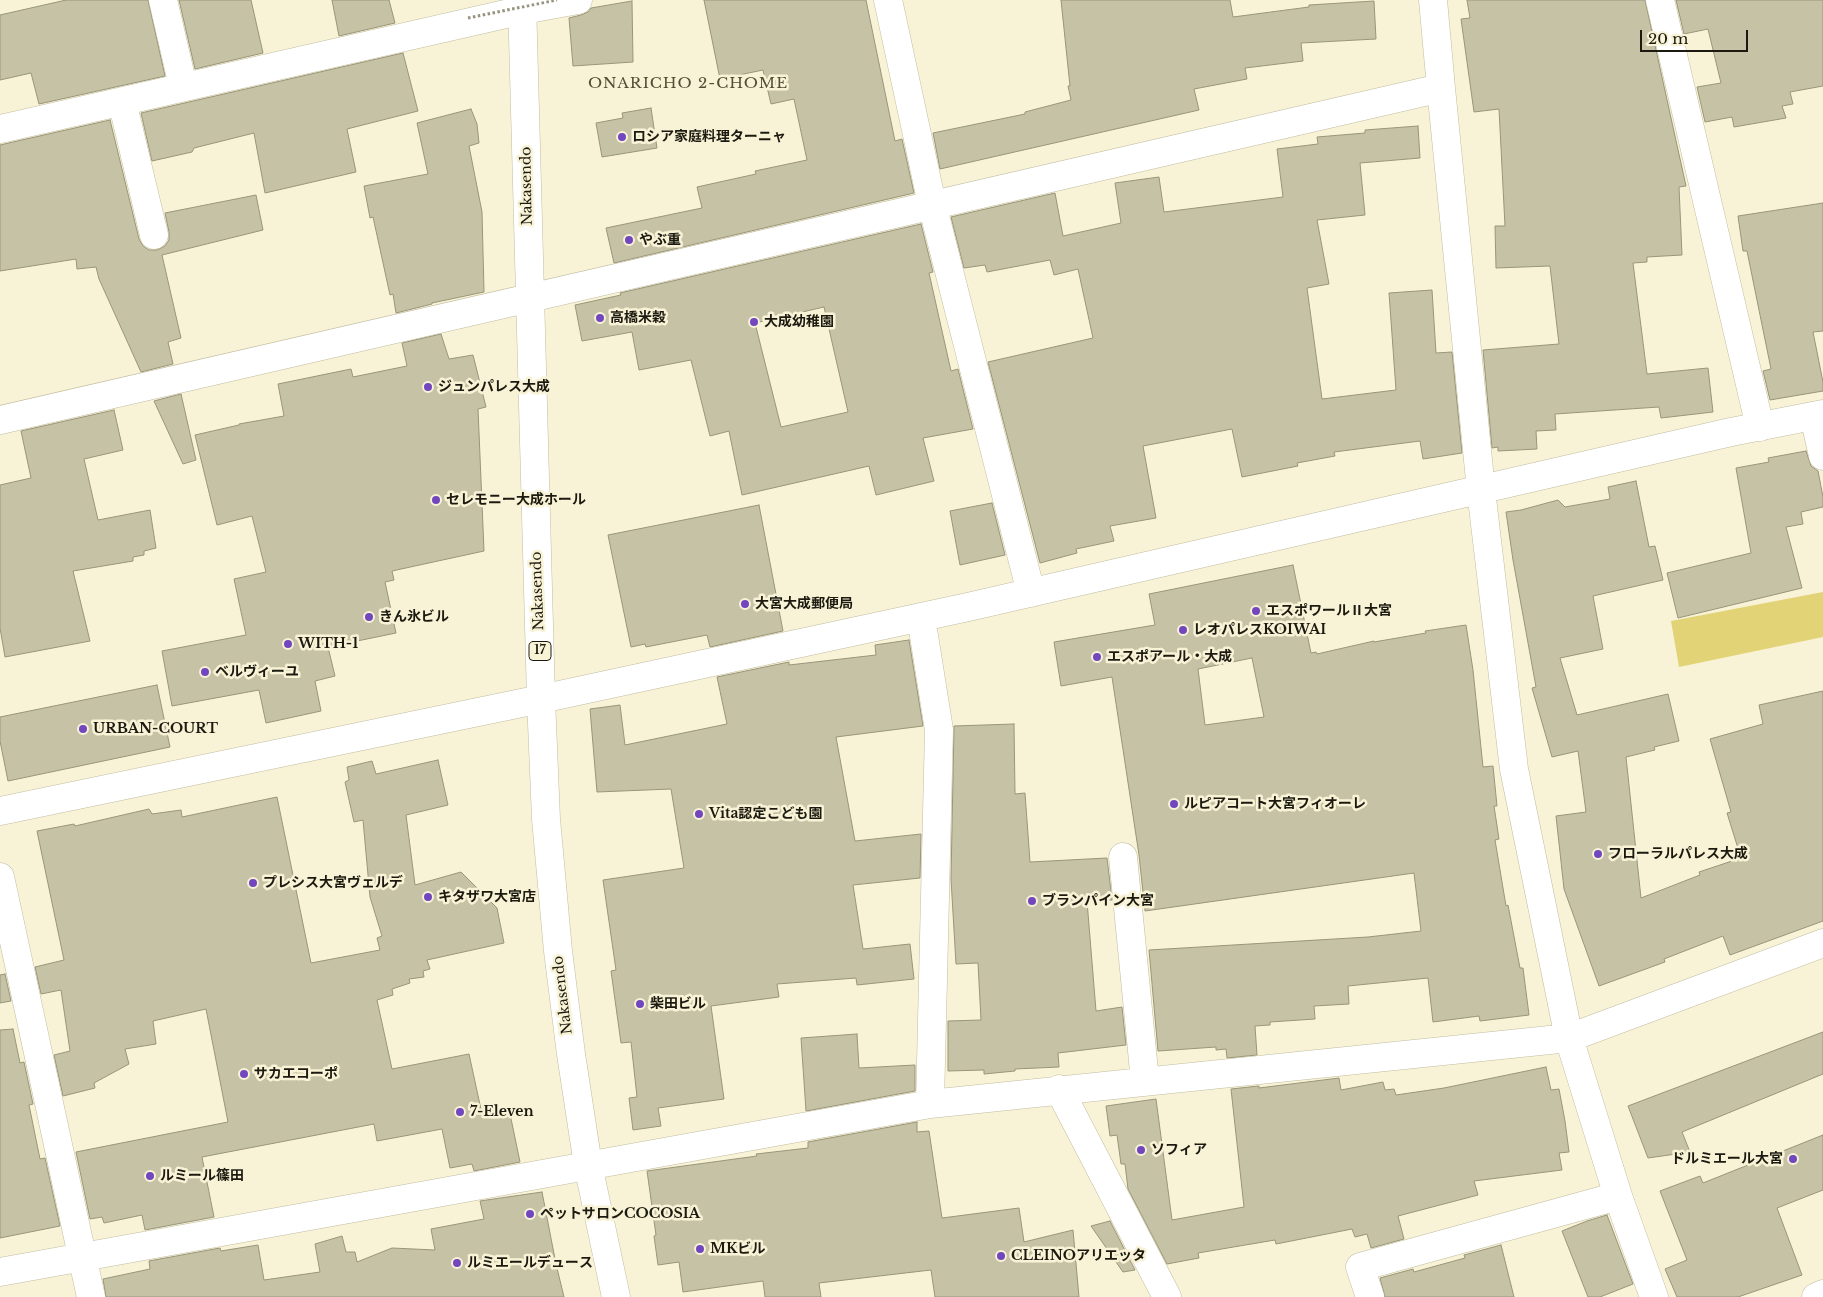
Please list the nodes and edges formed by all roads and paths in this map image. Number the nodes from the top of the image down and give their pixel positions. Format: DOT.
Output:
graph roads {
  1 [pos="163,0"];
  2 [pos="557,0"];
  3 [pos="578,0"];
  4 [pos="888,0"];
  5 [pos="1434,0"];
  6 [pos="1660,0"];
  7 [pos="523,5"];
  8 [pos="468,18"];
  9 [pos="184,86"];
  10 [pos="1441,88"];
  11 [pos="122,100"];
  12 [pos="0,129"];
  13 [pos="932,204"];
  14 [pos="154,235"];
  15 [pos="530,298"];
  16 [pos="1819,415"];
  17 [pos="0,420"];
  18 [pos="1760,427"];
  19 [pos="1823,456"];
  20 [pos="1482,490"];
  21 [pos="1031,592"];
  22 [pos="921,617"];
  23 [pos="541,699"];
  24 [pos="0,811"];
  25 [pos="1123,857"];
  26 [pos="0,877"];
  27 [pos="1823,943"];
  28 [pos="1569,1038"];
  29 [pos="1145,1081"];
  30 [pos="1059,1089"];
  31 [pos="930,1104"];
  32 [pos="588,1165"];
  33 [pos="1618,1196"];
  34 [pos="81,1257"];
  35 [pos="0,1272"];
  36 [pos="1823,1294"];
  37 [pos="91,1297"];
  38 [pos="616,1297"];
  39 [pos="1167,1297"];
  40 [pos="1370,1297"];
  41 [pos="1654,1297"];
  42 [pos="1816,1297"];
  1 -- 9 [label="main road"];
  2 -- 8 [label="path, bridge"];
  3 -- 7 [label="main road"];
  4 -- 13 [label="main road"];
  5 -- 10 [label="main road"];
  6 -- 18 [label="main road"];
  7 -- 9 [label="main road"];
  7 -- 15 [label="main road, Nakasendo / 17"];
  9 -- 11 [label="main road"];
  10 -- 13 [label="main road"];
  10 -- 20 [label="main road"];
  11 -- 12 [label="main road"];
  11 -- 14 [label="main road"];
  13 -- 15 [label="main road"];
  13 -- 21 [label="main road"];
  15 -- 17 [label="main road"];
  15 -- 23 [label="main road, Nakasendo / 17"];
  16 -- 18 [label="main road"];
  16 -- 19 [label="main road"];
  18 -- 20 [label="main road"];
  20 -- 21 [label="main road"];
  20 -- 28 [label="main road"];
  21 -- 22 [label="main road"];
  22 -- 23 [label="main road"];
  22 -- 31 [label="main road"];
  23 -- 24 [label="main road"];
  23 -- 32 [label="main road, Nakasendo / 17"];
  25 -- 29 [label="main road"];
  26 -- 34 [label="main road"];
  27 -- 28 [label="main road"];
  28 -- 29 [label="main road"];
  28 -- 33 [label="main road"];
  29 -- 30 [label="main road"];
  30 -- 31 [label="main road"];
  30 -- 39 [label="main road"];
  31 -- 32 [label="main road"];
  32 -- 34 [label="main road"];
  32 -- 38 [label="main road, Nakasendo / 17"];
  33 -- 40 [label="main road"];
  33 -- 41 [label="main road"];
  34 -- 35 [label="main road"];
  34 -- 37 [label="main road"];
  36 -- 42 [label="main road"];
}
